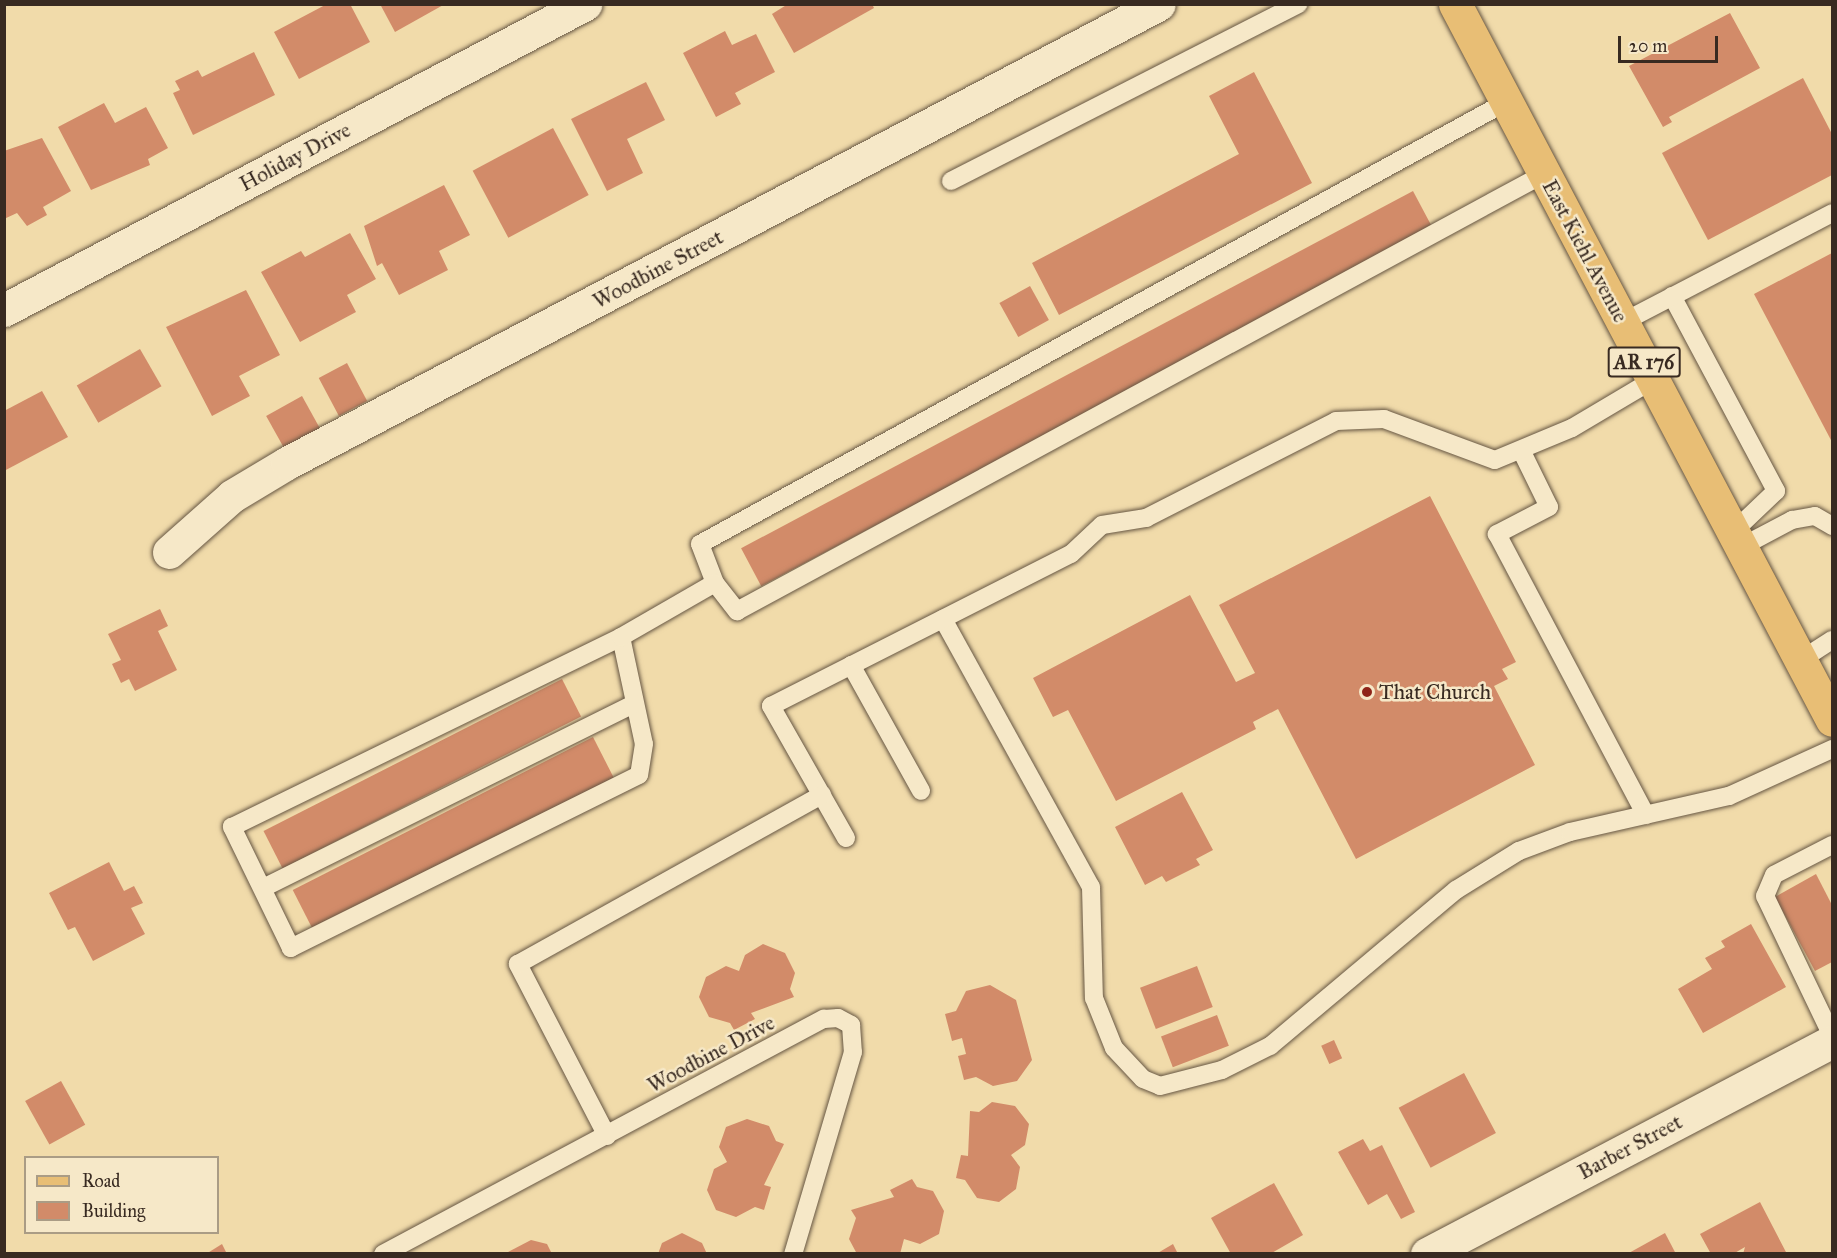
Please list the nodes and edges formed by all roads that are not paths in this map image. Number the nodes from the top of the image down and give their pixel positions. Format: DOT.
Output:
graph roads {
  1 [pos="585,4"];
  2 [pos="1159,4"];
  3 [pos="1299,4"];
  4 [pos="1455,4"];
  5 [pos="1506,102"];
  6 [pos="1544,174"];
  7 [pos="951,181"];
  8 [pos="1833,213"];
  9 [pos="1672,296"];
  10 [pos="4,310"];
  11 [pos="1623,322"];
  12 [pos="1653,380"];
  13 [pos="1522,452"];
  14 [pos="1833,526"];
  15 [pos="1738,539"];
  16 [pos="169,552"];
  17 [pos="715,583"];
  18 [pos="943,619"];
  19 [pos="621,637"];
  20 [pos="1833,640"];
  21 [pos="1801,660"];
  22 [pos="851,665"];
  23 [pos="635,703"];
  24 [pos="1833,720"];
  25 [pos="1833,749"];
  26 [pos="921,791"];
  27 [pos="822,795"];
  28 [pos="1646,815"];
  29 [pos="846,838"];
  30 [pos="1833,845"];
  31 [pos="263,888"];
  32 [pos="1833,1038"];
  33 [pos="607,1136"];
  34 [pos="383,1254"];
  35 [pos="793,1254"];
  36 [pos="1427,1254"];
  1 -- 10 [label="street, Holiday Drive"];
  2 -- 16 [label="street, Woodbine Street"];
  3 -- 7 [label="lane"];
  4 -- 5 [label="main road, East Kiehl Avenue / AR 176"];
  5 -- 6 [label="main road, East Kiehl Avenue / AR 176"];
  5 -- 17 [label="lane"];
  6 -- 11 [label="main road, East Kiehl Avenue / AR 176"];
  6 -- 17 [label="lane"];
  8 -- 9 [label="lane"];
  9 -- 11 [label="lane"];
  9 -- 15 [label="lane"];
  11 -- 12 [label="main road, East Kiehl Avenue / AR 176"];
  12 -- 13 [label="lane"];
  12 -- 15 [label="main road, East Kiehl Avenue / AR 176"];
  13 -- 18 [label="lane"];
  13 -- 28 [label="lane"];
  14 -- 15 [label="lane"];
  15 -- 21 [label="main road, East Kiehl Avenue / AR 176"];
  17 -- 19 [label="lane"];
  18 -- 22 [label="lane"];
  18 -- 28 [label="lane"];
  19 -- 23 [label="lane"];
  19 -- 31 [label="lane"];
  20 -- 21 [label="lane"];
  21 -- 24 [label="main road, East Kiehl Avenue / AR 176"];
  22 -- 26 [label="lane"];
  22 -- 27 [label="lane"];
  23 -- 31 [label="lane"];
  23 -- 31 [label="lane"];
  25 -- 28 [label="lane"];
  27 -- 29 [label="lane"];
  27 -- 33 [label="lane"];
  30 -- 32 [label="lane"];
  32 -- 36 [label="street, Barber Street"];
  33 -- 34 [label="lane, Woodbine Drive"];
  33 -- 35 [label="lane, Woodbine Drive"];
}
